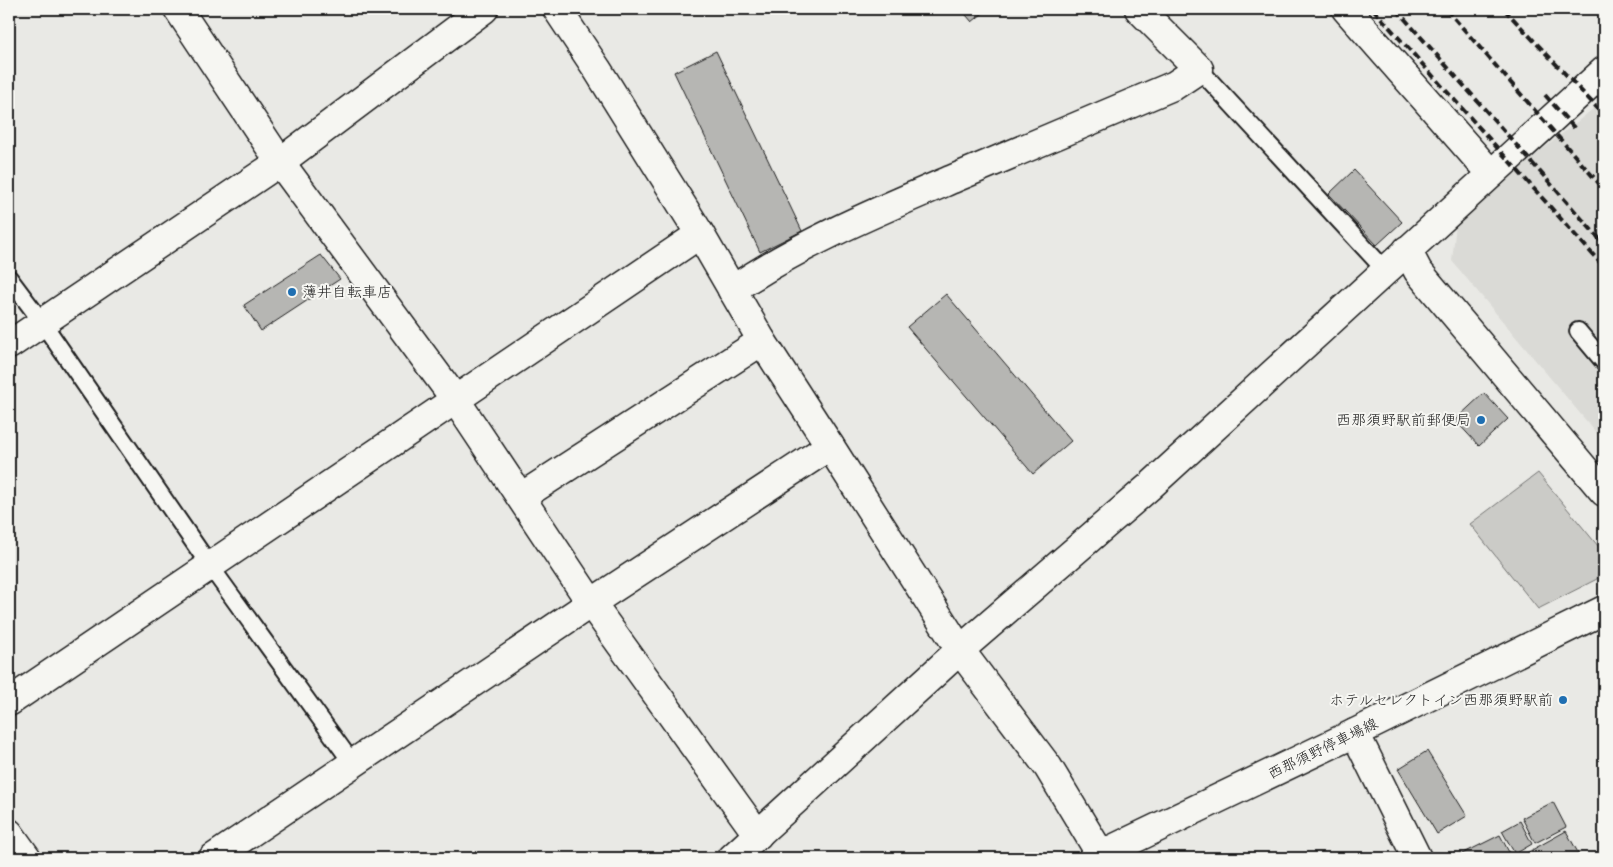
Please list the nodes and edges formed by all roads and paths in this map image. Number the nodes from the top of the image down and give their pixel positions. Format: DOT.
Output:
graph roads {
  1 [pos="178,9"];
  2 [pos="484,9"];
  3 [pos="557,9"];
  4 [pos="1140,9"];
  5 [pos="1346,9"];
  6 [pos="1199,69"];
  7 [pos="1604,71"];
  8 [pos="280,162"];
  9 [pos="1491,174"];
  10 [pos="700,234"];
  11 [pos="1407,250"];
  12 [pos="1385,270"];
  13 [pos="9,278"];
  14 [pos="732,290"];
  15 [pos="42,322"];
  16 [pos="1578,331"];
  17 [pos="762,341"];
  18 [pos="9,345"];
  19 [pos="1604,362"];
  20 [pos="455,399"];
  21 [pos="830,446"];
  22 [pos="1604,492"];
  23 [pos="521,498"];
  24 [pos="210,566"];
  25 [pos="591,603"];
  26 [pos="1604,610"];
  27 [pos="960,650"];
  28 [pos="9,702"];
  29 [pos="1355,733"];
  30 [pos="352,764"];
  31 [pos="9,833"];
  32 [pos="758,835"];
  33 [pos="1098,857"];
  34 [pos="27,858"];
  35 [pos="213,858"];
  36 [pos="732,858"];
  37 [pos="1416,858"];
  1 -- 8 [label="street"];
  2 -- 8 [label="street"];
  3 -- 10 [label="street"];
  4 -- 6 [label="street"];
  5 -- 9 [label="street"];
  6 -- 12 [label="lane"];
  6 -- 14 [label="street"];
  7 -- 9 [label="street"];
  8 -- 15 [label="street"];
  8 -- 20 [label="street"];
  9 -- 11 [label="street"];
  10 -- 14 [label="street"];
  10 -- 20 [label="street"];
  11 -- 12 [label="street"];
  11 -- 22 [label="street"];
  12 -- 27 [label="street"];
  13 -- 15 [label="lane"];
  14 -- 17 [label="street"];
  15 -- 18 [label="street"];
  15 -- 24 [label="lane"];
  16 -- 19 [label="lane"];
  17 -- 21 [label="street"];
  17 -- 23 [label="street"];
  20 -- 23 [label="street"];
  20 -- 24 [label="street"];
  21 -- 25 [label="street"];
  21 -- 27 [label="street"];
  23 -- 25 [label="street"];
  24 -- 28 [label="street"];
  24 -- 30 [label="lane"];
  25 -- 30 [label="street"];
  25 -- 32 [label="street"];
  26 -- 29 [label="street, 西那須野停車場線"];
  27 -- 32 [label="street"];
  27 -- 33 [label="street"];
  29 -- 33 [label="street, 西那須野停車場線"];
  29 -- 37 [label="street"];
  30 -- 35 [label="street"];
  31 -- 34 [label="street"];
  32 -- 36 [label="street"];
}
